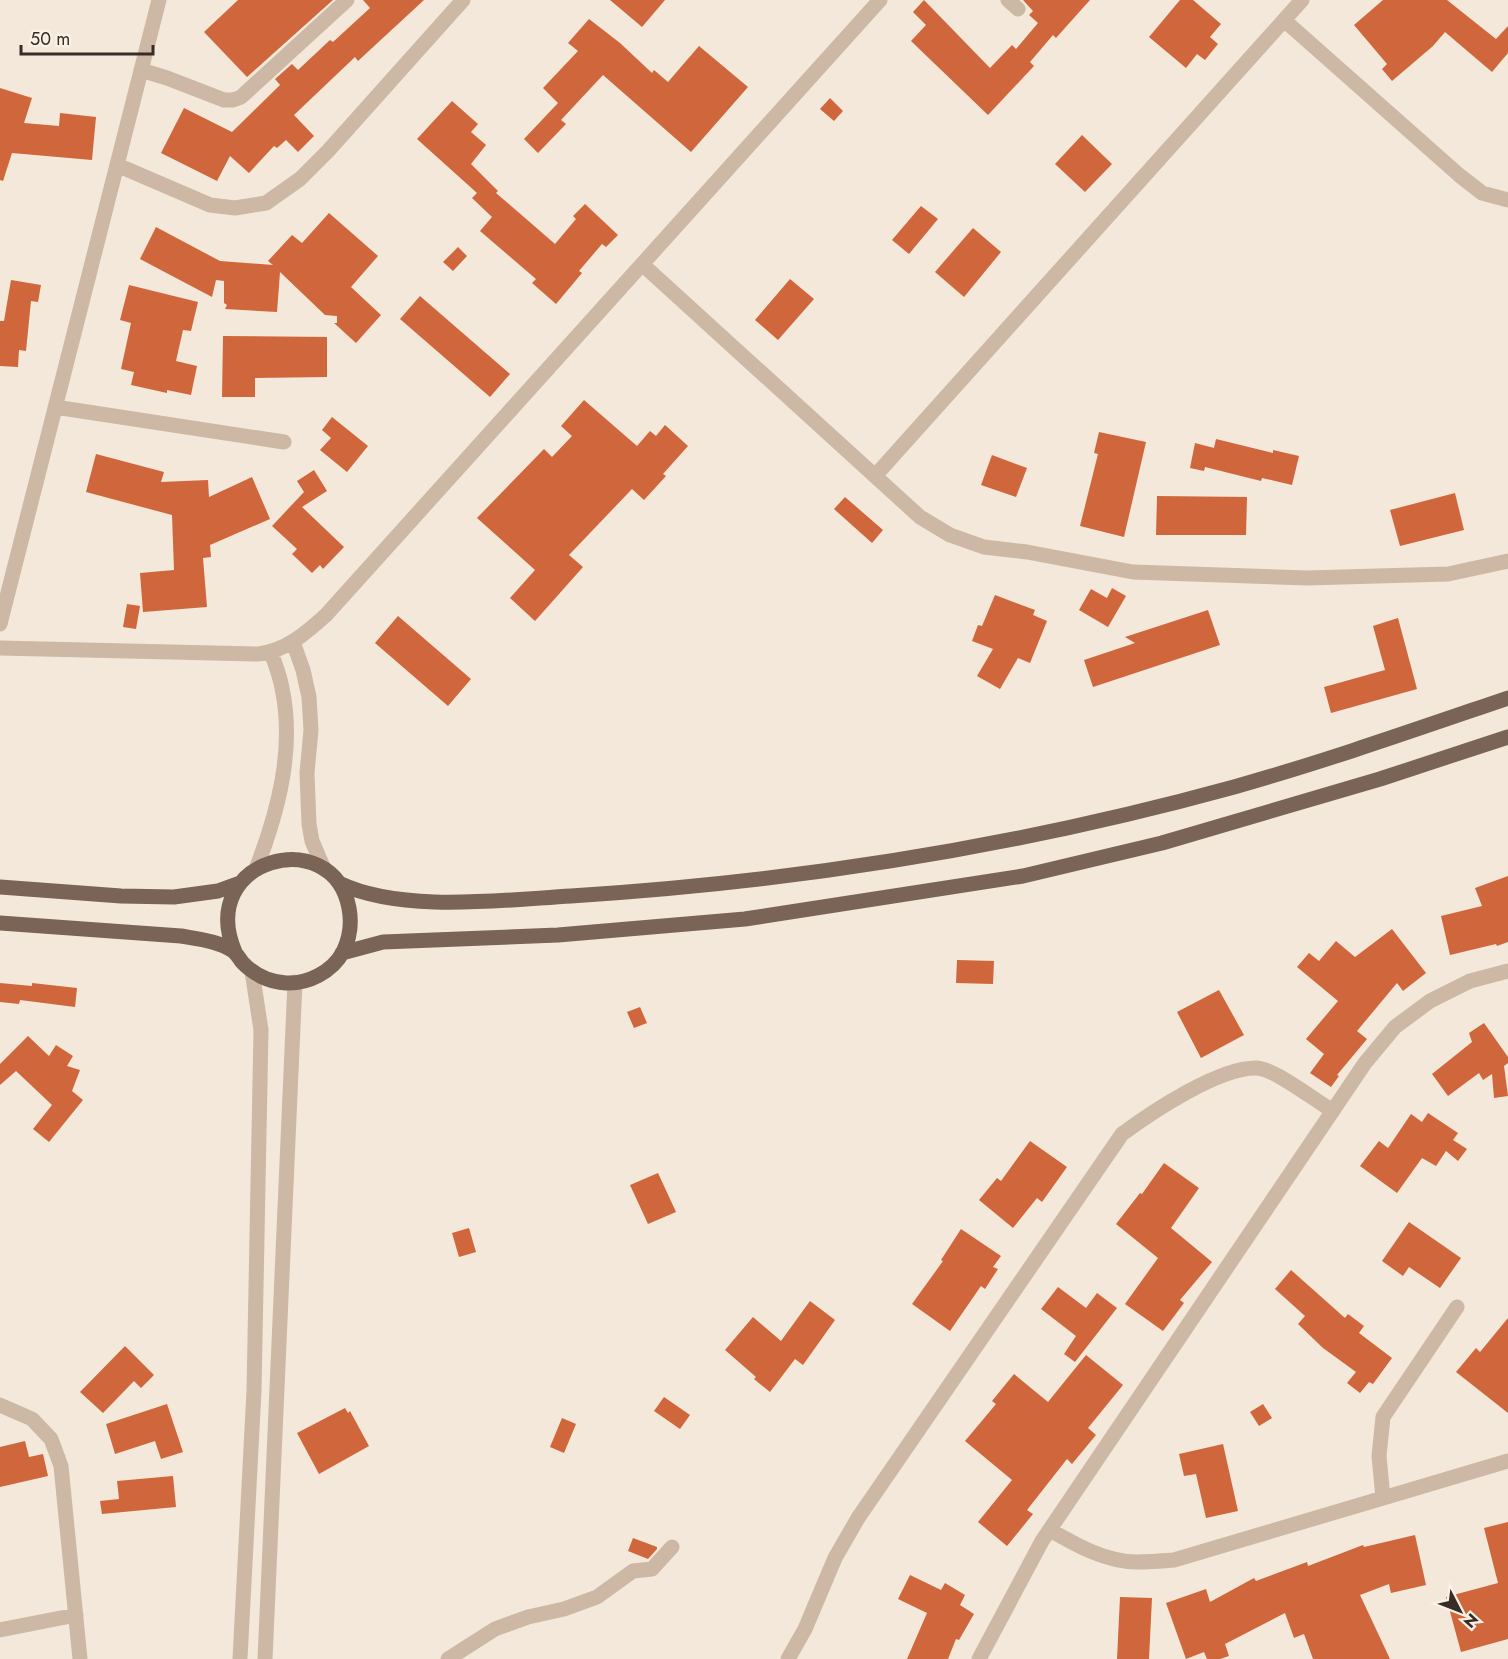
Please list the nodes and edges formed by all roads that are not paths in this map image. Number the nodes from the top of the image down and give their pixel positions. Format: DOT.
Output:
graph roads {
  1 [pos="159,0"];
  2 [pos="347,0"];
  3 [pos="464,0"];
  4 [pos="880,0"];
  5 [pos="1302,0"];
  6 [pos="1284,20"];
  7 [pos="141,70"];
  8 [pos="117,165"];
  9 [pos="1508,200"];
  10 [pos="642,264"];
  11 [pos="55,407"];
  12 [pos="284,442"];
  13 [pos="875,477"];
  14 [pos="1508,561"];
  15 [pos="0,624"];
  16 [pos="293,642"];
  17 [pos="0,648"];
  18 [pos="271,652"];
  19 [pos="1508,698"];
  20 [pos="1508,737"];
  21 [pos="256,869"];
  22 [pos="324,869"];
  23 [pos="240,883"];
  24 [pos="339,883"];
  25 [pos="0,887"];
  26 [pos="0,923"];
  27 [pos="235,952"];
  28 [pos="342,953"];
  29 [pos="252,971"];
  30 [pos="1508,971"];
  31 [pos="295,982"];
  32 [pos="1333,1111"];
  33 [pos="1457,1307"];
  34 [pos="0,1405"];
  35 [pos="1508,1461"];
  36 [pos="1383,1498"];
  37 [pos="1050,1530"];
  38 [pos="672,1547"];
  39 [pos="75,1615"];
  40 [pos="0,1630"];
  41 [pos="80,1659"];
  42 [pos="240,1659"];
  43 [pos="265,1659"];
  44 [pos="448,1659"];
  45 [pos="788,1659"];
  46 [pos="979,1659"];
  1 -- 7 [label="street"];
  2 -- 7 [label="street"];
  3 -- 8 [label="street"];
  4 -- 10 [label="street"];
  5 -- 6 [label="street"];
  6 -- 9 [label="street"];
  6 -- 13 [label="street"];
  7 -- 8 [label="street"];
  8 -- 11 [label="street"];
  10 -- 13 [label="street"];
  10 -- 16 [label="street"];
  11 -- 12 [label="street"];
  11 -- 15 [label="street"];
  13 -- 14 [label="street"];
  16 -- 18 [label="street"];
  16 -- 22 [label="street"];
  17 -- 18 [label="street"];
  18 -- 21 [label="street"];
  19 -- 24 [label="main road"];
  20 -- 28 [label="main road"];
  21 -- 22 [label="main road"];
  21 -- 23 [label="main road"];
  22 -- 24 [label="main road"];
  23 -- 25 [label="main road"];
  23 -- 27 [label="main road"];
  24 -- 28 [label="main road"];
  26 -- 27 [label="main road"];
  27 -- 29 [label="main road"];
  28 -- 31 [label="main road"];
  29 -- 31 [label="main road"];
  29 -- 42 [label="street"];
  30 -- 32 [label="street"];
  31 -- 43 [label="street"];
  32 -- 37 [label="street"];
  32 -- 45 [label="street"];
  33 -- 36 [label="street"];
  34 -- 39 [label="street"];
  35 -- 36 [label="street"];
  36 -- 37 [label="street"];
  37 -- 46 [label="street"];
  38 -- 44 [label="street"];
  39 -- 40 [label="street"];
  39 -- 41 [label="street"];
}
